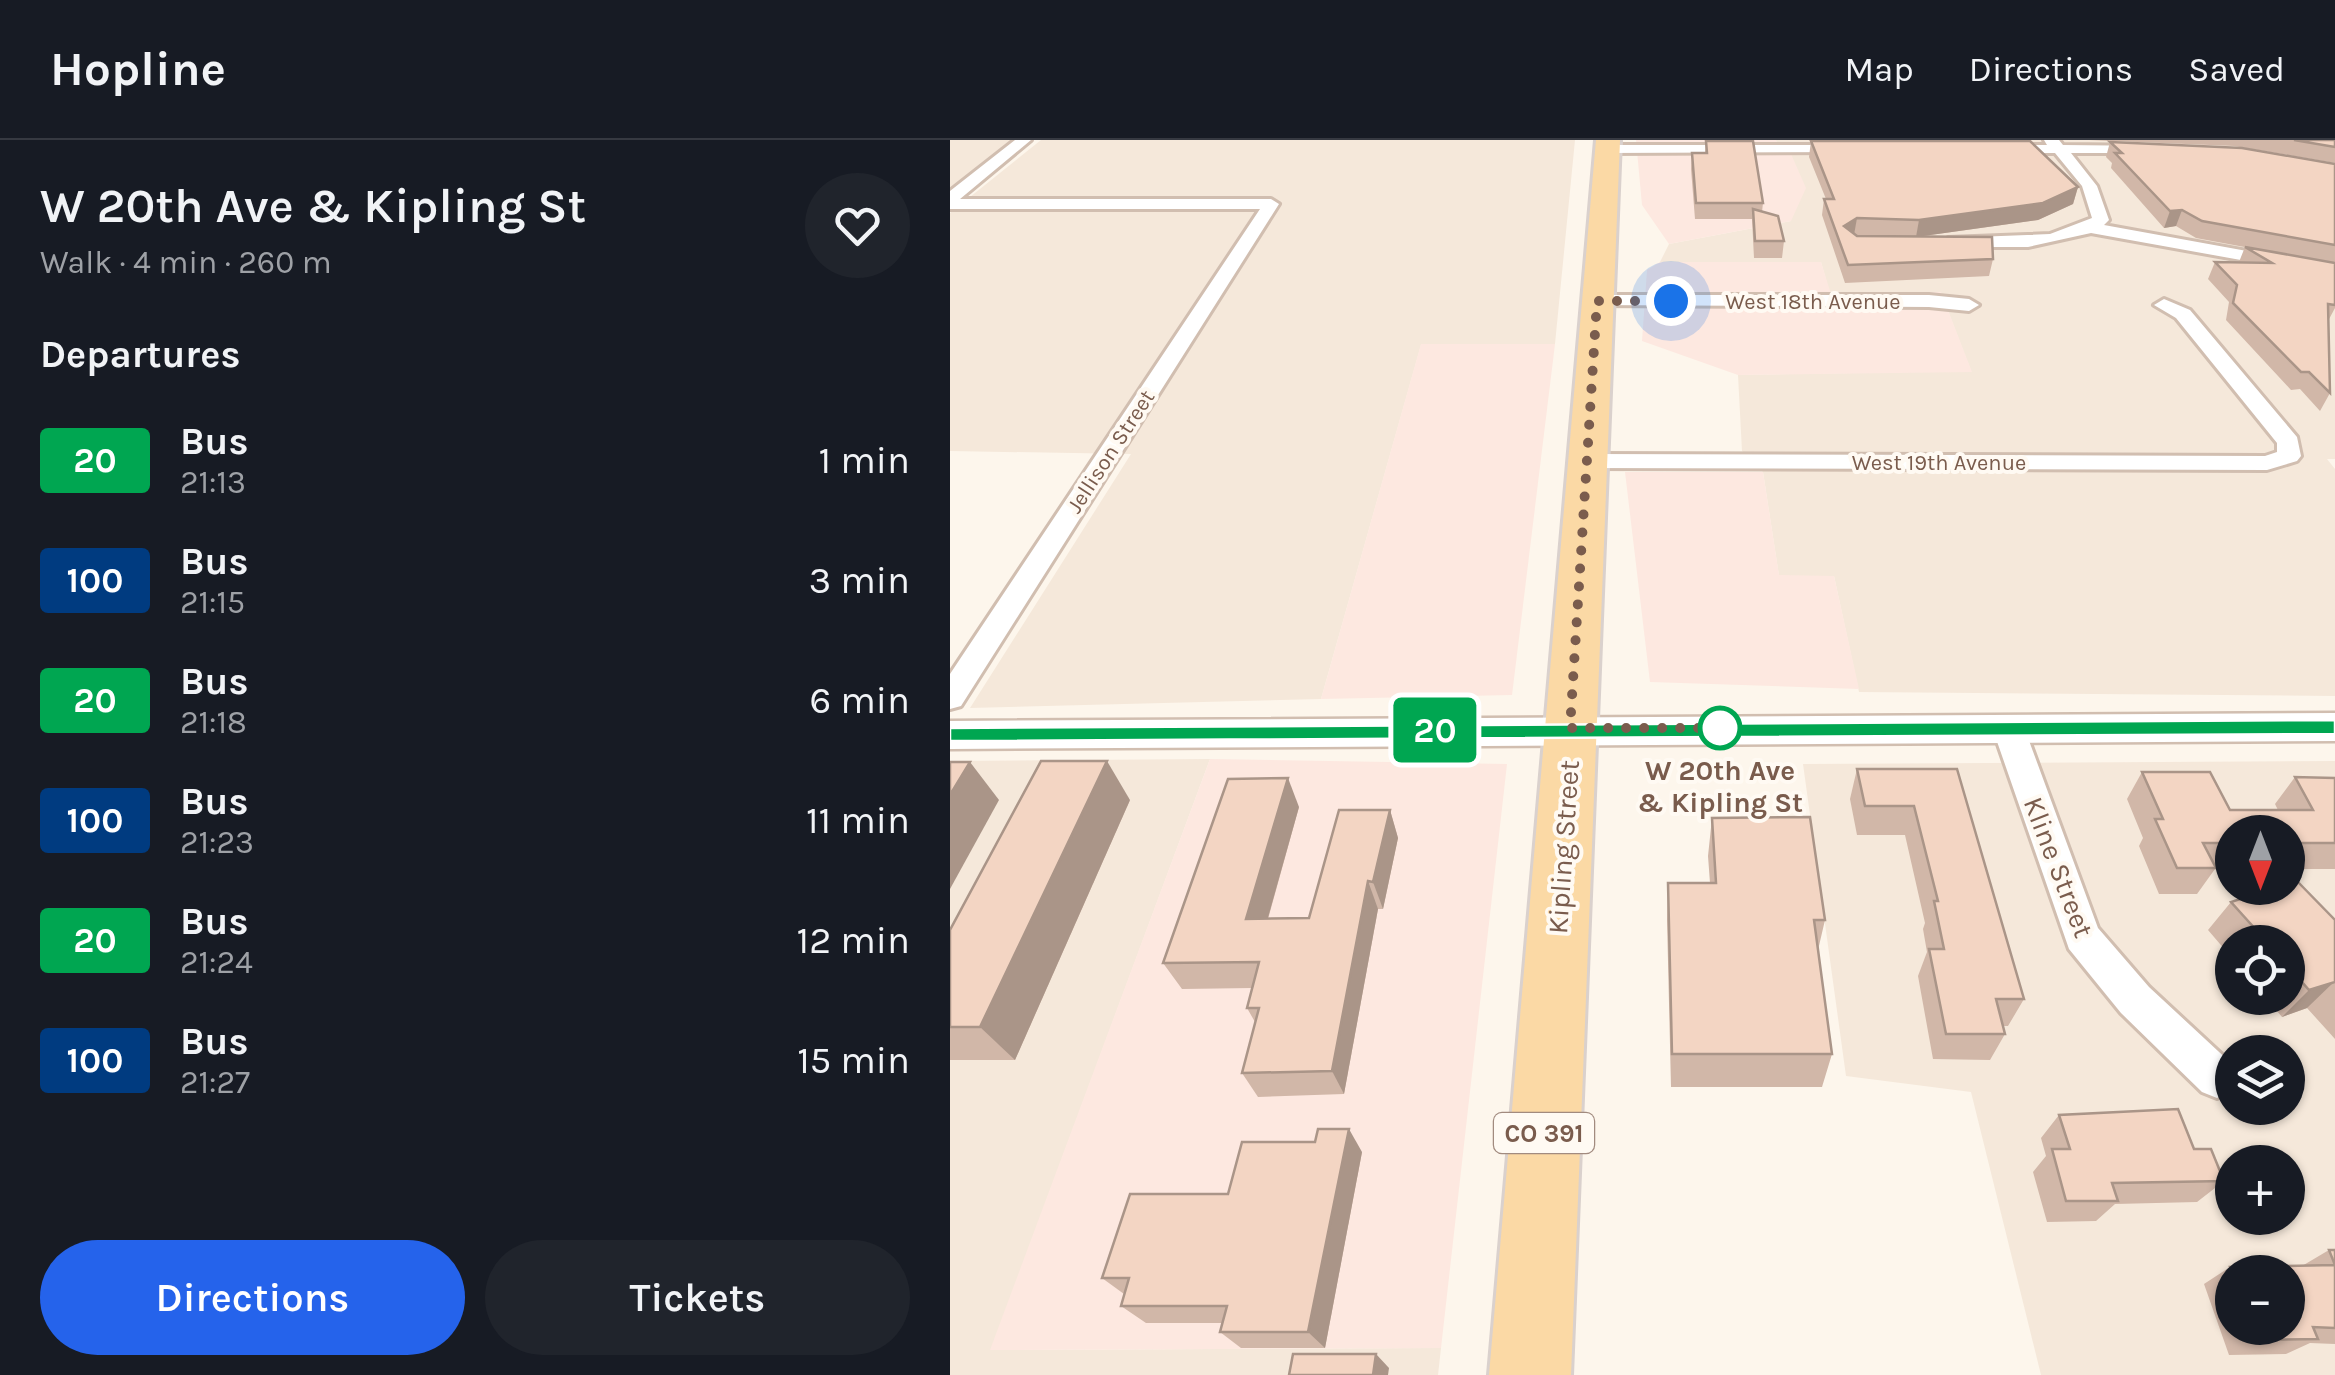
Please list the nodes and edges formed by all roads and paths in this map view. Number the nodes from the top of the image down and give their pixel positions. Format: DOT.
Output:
graph roads {
  1 [pos="1024,140"];
  2 [pos="2054,144"];
  3 [pos="1608,145"];
  4 [pos="1874,149"];
  5 [pos="1970,149"];
  6 [pos="2170,149"];
  7 [pos="950,201"];
  8 [pos="2092,228"];
  9 [pos="1925,244"];
  10 [pos="2335,272"];
  11 [pos="1597,301"];
  12 [pos="1969,305"];
  13 [pos="2164,305"];
  14 [pos="1588,461"];
  15 [pos="950,698"];
  16 [pos="2008,727"];
  17 [pos="2335,727"];
  18 [pos="1570,728"];
  19 [pos="950,734"];
  20 [pos="2215,1076"];
  21 [pos="1530,1375"];
  1 -- 7 [label="street"];
  2 -- 5 [label="street"];
  2 -- 6 [label="street"];
  2 -- 8 [label="street"];
  3 -- 4 [label="street"];
  3 -- 11 [label="main road, Kipling Street / CO 391"];
  7 -- 15 [label="street, Jellison Street"];
  8 -- 9 [label="street"];
  8 -- 10 [label="street"];
  11 -- 12 [label="street, West 18th Avenue"];
  11 -- 14 [label="main road, Kipling Street / CO 391"];
  13 -- 14 [label="street, West 19th Avenue"];
  14 -- 18 [label="main road, Kipling Street / CO 391"];
  16 -- 17 [label="street"];
  16 -- 18 [label="street"];
  16 -- 20 [label="street, Kline Street"];
  18 -- 19 [label="street"];
  18 -- 21 [label="main road, Kipling Street / CO 391"];
}
